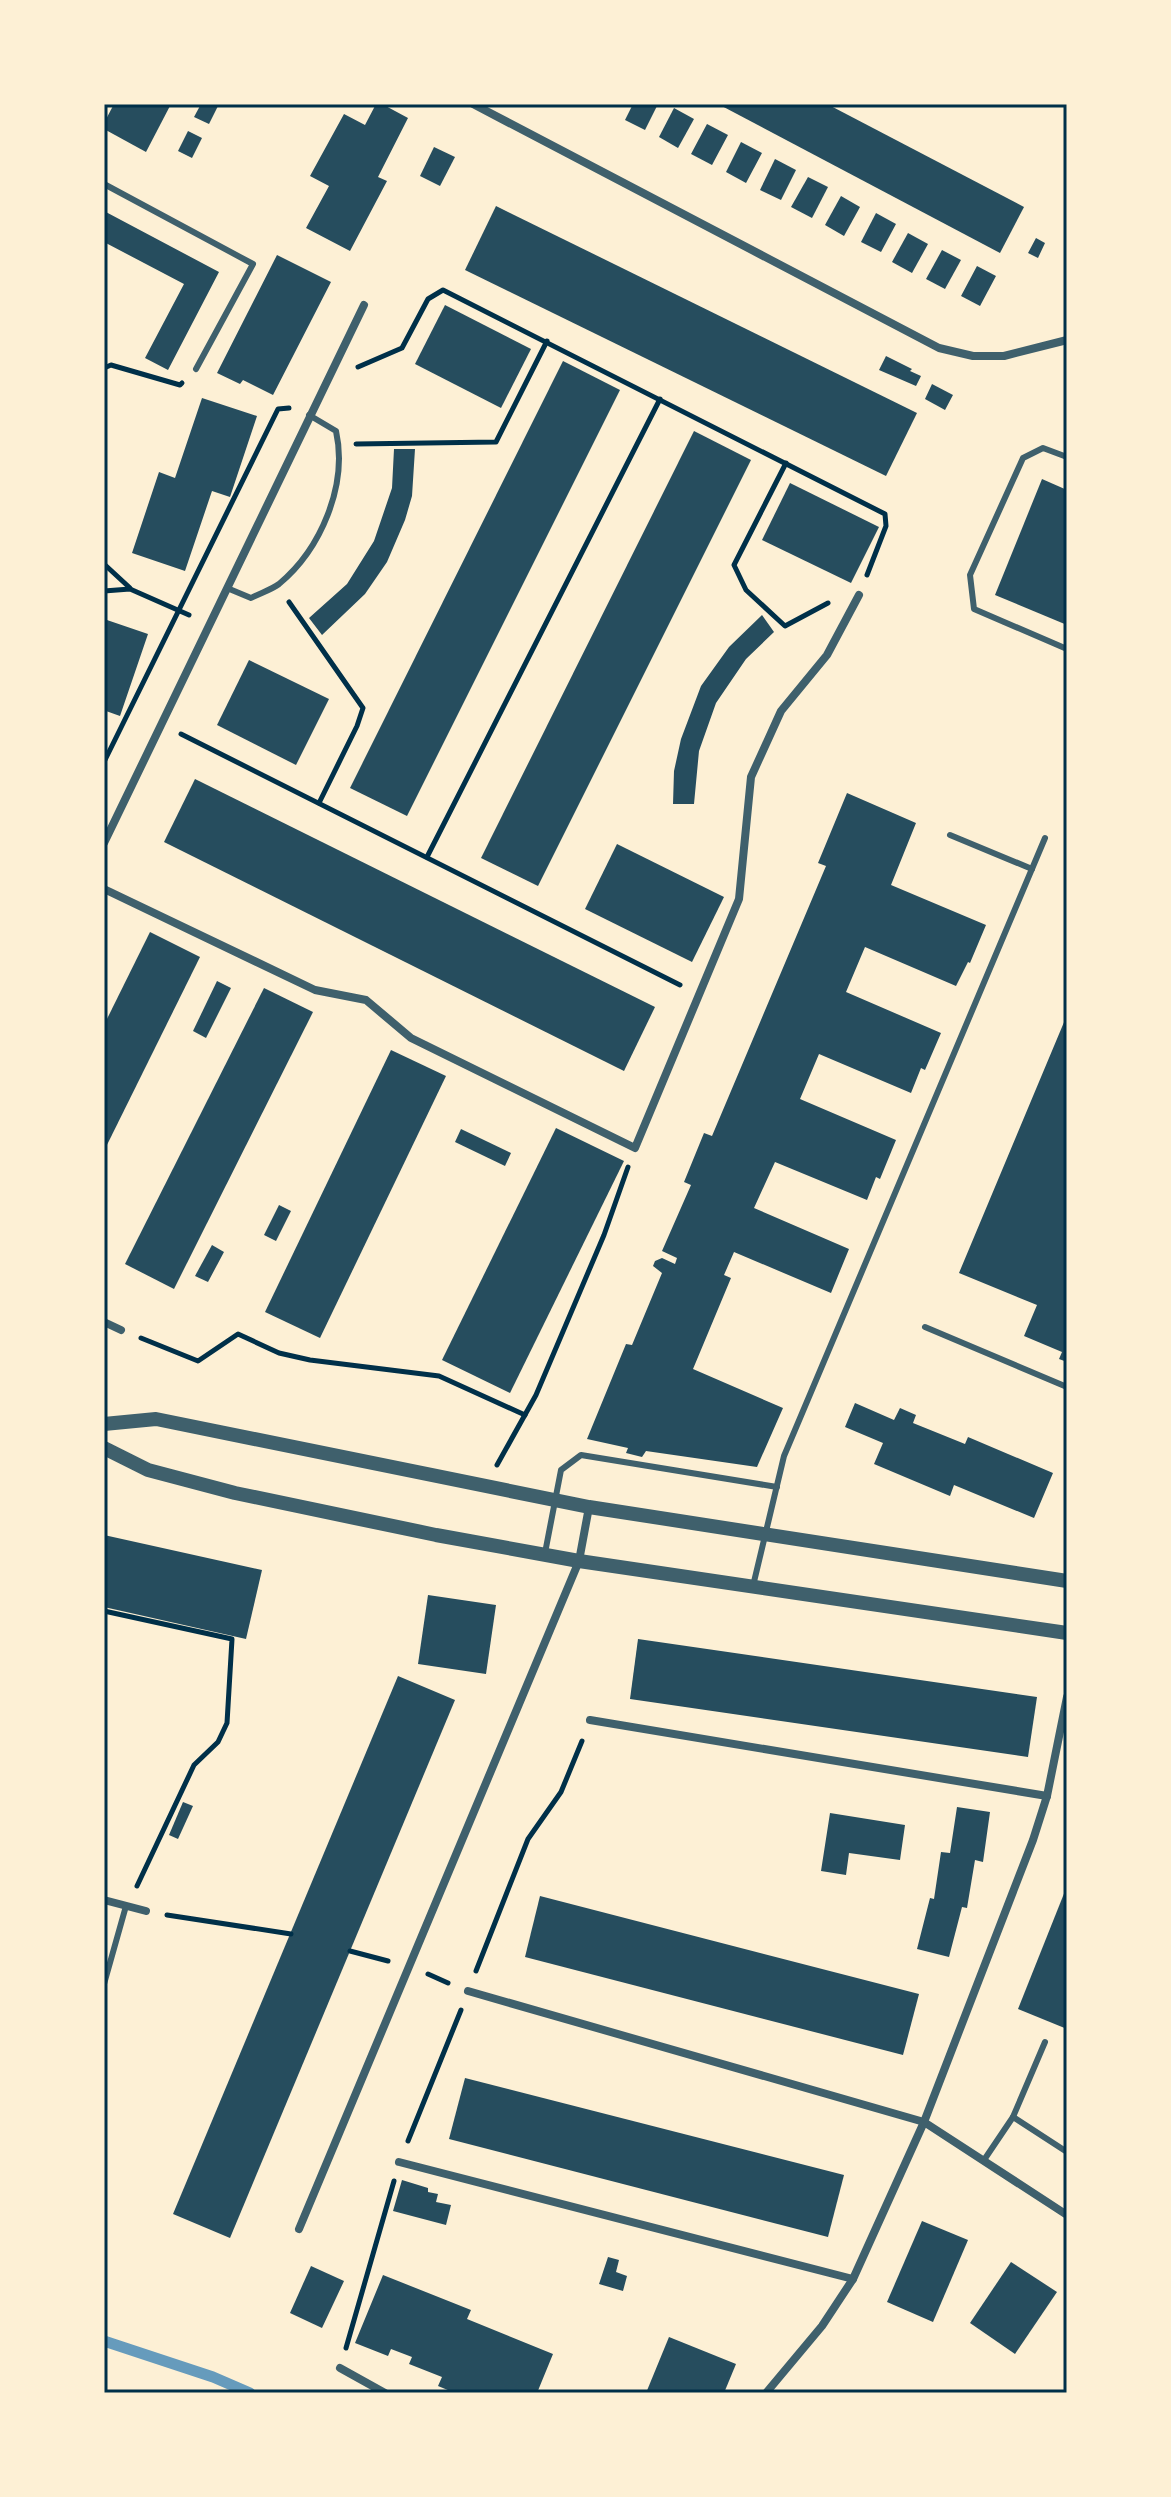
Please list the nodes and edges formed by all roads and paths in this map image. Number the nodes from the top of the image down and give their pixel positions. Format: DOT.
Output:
graph roads {
  1 [pos="473,104"];
  2 [pos="104,184"];
  3 [pos="364,305"];
  4 [pos="1067,340"];
  5 [pos="547,341"];
  6 [pos="104,368"];
  7 [pos="196,369"];
  8 [pos="325,381"];
  9 [pos="660,399"];
  10 [pos="314,404"];
  11 [pos="309,415"];
  12 [pos="339,445"];
  13 [pos="1067,457"];
  14 [pos="786,463"];
  15 [pos="104,564"];
  16 [pos="277,585"];
  17 [pos="227,588"];
  18 [pos="130,589"];
  19 [pos="104,591"];
  20 [pos="859,595"];
  21 [pos="179,611"];
  22 [pos="209,624"];
  23 [pos="1067,649"];
  24 [pos="160,724"];
  25 [pos="104,762"];
  26 [pos="319,803"];
  27 [pos="950,835"];
  28 [pos="1045,838"];
  29 [pos="104,843"];
  30 [pos="427,857"];
  31 [pos="1032,869"];
  32 [pos="104,889"];
  33 [pos="698,994"];
  34 [pos="635,1148"];
  35 [pos="104,1322"];
  36 [pos="925,1327"];
  37 [pos="121,1330"];
  38 [pos="1067,1387"];
  39 [pos="525,1415"];
  40 [pos="104,1424"];
  41 [pos="104,1448"];
  42 [pos="486,1486"];
  43 [pos="777,1487"];
  44 [pos="555,1500"];
  45 [pos="589,1507"];
  46 [pos="765,1534"];
  47 [pos="545,1555"];
  48 [pos="579,1561"];
  49 [pos="1067,1581"];
  50 [pos="753,1586"];
  51 [pos="104,1611"];
  52 [pos="1067,1633"];
  53 [pos="1067,1697"];
  54 [pos="590,1720"];
  55 [pos="1047,1796"];
  56 [pos="104,1900"];
  57 [pos="126,1906"];
  58 [pos="146,1911"];
  59 [pos="291,1934"];
  60 [pos="104,1984"];
  61 [pos="468,1991"];
  62 [pos="1045,2042"];
  63 [pos="1013,2117"];
  64 [pos="924,2122"];
  65 [pos="1067,2152"];
  66 [pos="984,2160"];
  67 [pos="399,2162"];
  68 [pos="1067,2215"];
  69 [pos="299,2229"];
  70 [pos="853,2279"];
  71 [pos="340,2368"];
  72 [pos="385,2393"];
  73 [pos="766,2393"];
  1 -- 4 [label="street"];
  2 -- 7 [label="lane"];
  3 -- 8 [label="street"];
  5 -- 8 [label="path"];
  5 -- 9 [label="path"];
  5 -- 12 [label="path"];
  6 -- 7 [label="path"];
  8 -- 10 [label="street"];
  9 -- 14 [label="path"];
  9 -- 30 [label="path"];
  10 -- 11 [label="street"];
  10 -- 21 [label="path"];
  11 -- 12 [label="lane"];
  11 -- 17 [label="street"];
  12 -- 16 [label="lane"];
  13 -- 23 [label="lane"];
  14 -- 20 [label="path"];
  14 -- 20 [label="path"];
  15 -- 18 [label="path"];
  16 -- 17 [label="lane"];
  16 -- 26 [label="path"];
  17 -- 22 [label="street"];
  18 -- 19 [label="path"];
  18 -- 21 [label="path"];
  20 -- 33 [label="street"];
  21 -- 22 [label="path"];
  21 -- 25 [label="path"];
  22 -- 24 [label="street"];
  24 -- 26 [label="path"];
  24 -- 29 [label="street"];
  26 -- 30 [label="path"];
  27 -- 31 [label="lane"];
  28 -- 31 [label="lane"];
  30 -- 33 [label="path"];
  31 -- 43 [label="lane"];
  32 -- 34 [label="street"];
  33 -- 34 [label="street"];
  34 -- 39 [label="path"];
  35 -- 37 [label="street"];
  36 -- 38 [label="lane"];
  37 -- 39 [label="path"];
  39 -- 42 [label="path"];
  40 -- 42 [label="street"];
  41 -- 47 [label="street"];
  42 -- 44 [label="street"];
  43 -- 44 [label="lane"];
  43 -- 46 [label="lane"];
  44 -- 45 [label="street"];
  44 -- 47 [label="lane"];
  45 -- 46 [label="street"];
  45 -- 48 [label="street"];
  46 -- 49 [label="street"];
  46 -- 50 [label="lane"];
  47 -- 48 [label="street"];
  48 -- 50 [label="street"];
  48 -- 69 [label="street"];
  50 -- 52 [label="street"];
  51 -- 57 [label="path"];
  53 -- 55 [label="street"];
  54 -- 55 [label="street"];
  54 -- 61 [label="path"];
  55 -- 64 [label="street"];
  56 -- 57 [label="street"];
  57 -- 58 [label="street"];
  57 -- 60 [label="lane"];
  58 -- 59 [label="path"];
  61 -- 64 [label="street"];
  61 -- 67 [label="path"];
  62 -- 63 [label="lane"];
  63 -- 65 [label="lane"];
  63 -- 66 [label="lane"];
  64 -- 66 [label="street"];
  64 -- 70 [label="street"];
  66 -- 68 [label="street"];
  67 -- 70 [label="street"];
  67 -- 71 [label="path"];
  70 -- 73 [label="street"];
  71 -- 72 [label="street"];
}
